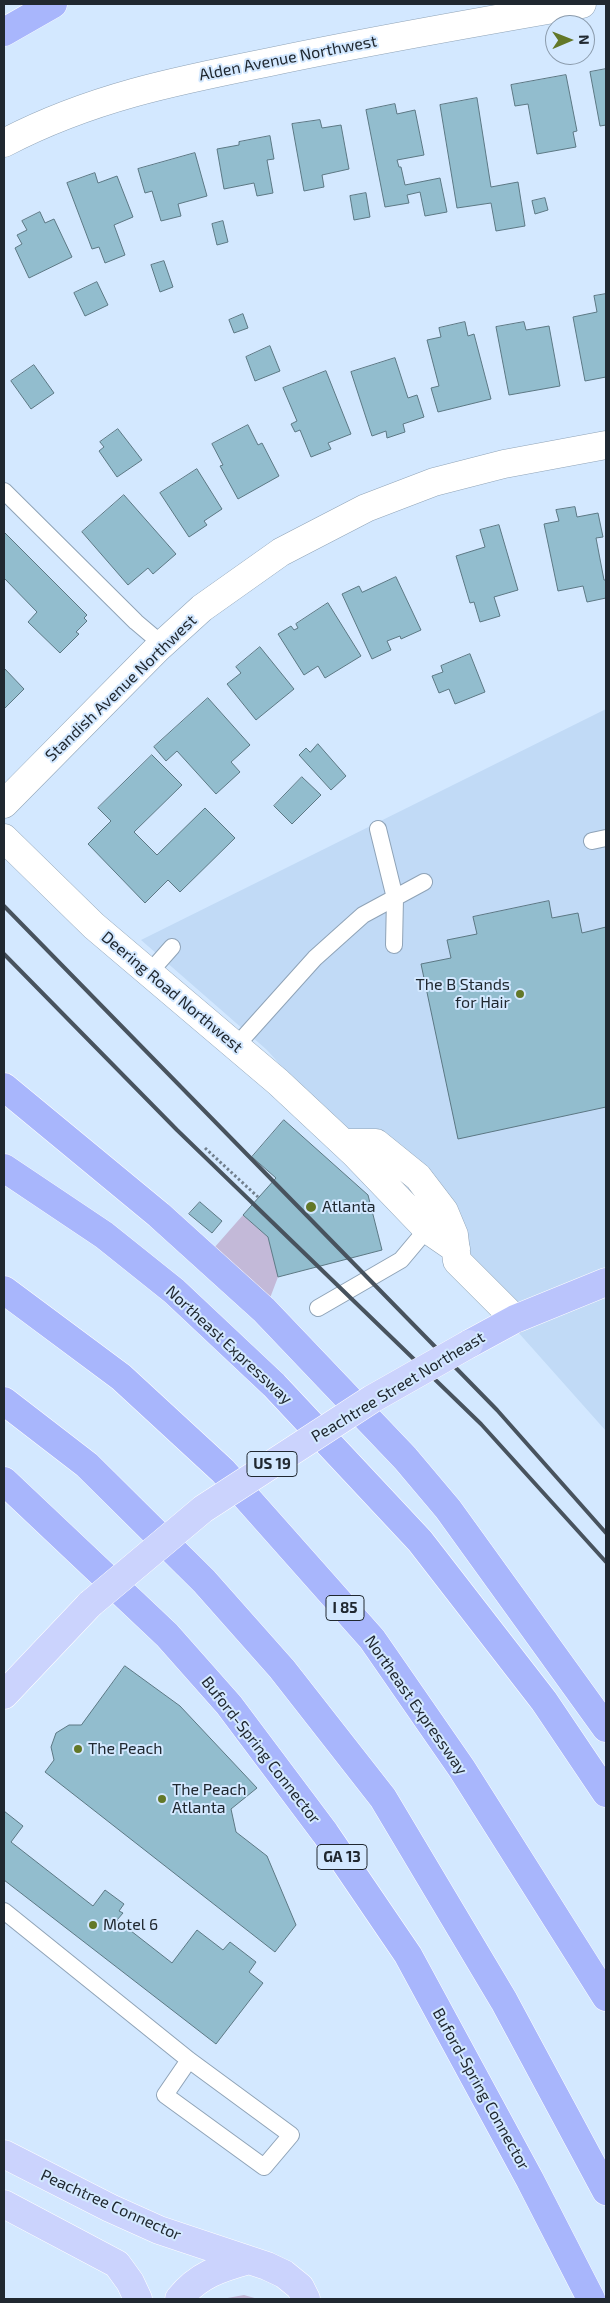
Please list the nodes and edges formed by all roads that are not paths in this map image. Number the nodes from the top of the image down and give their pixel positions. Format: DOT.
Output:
graph roads {
  1 [pos="53,4"];
  2 [pos="582,4"];
  3 [pos="4,32"];
  4 [pos="4,143"];
  5 [pos="606,445"];
  6 [pos="4,491"];
  7 [pos="162,644"];
  8 [pos="4,804"];
  9 [pos="378,829"];
  10 [pos="4,838"];
  11 [pos="424,882"];
  12 [pos="395,898"];
  13 [pos="394,945"];
  14 [pos="172,947"];
  15 [pos="149,973"];
  16 [pos="236,1046"];
  17 [pos="4,1087"];
  18 [pos="344,1143"];
  19 [pos="4,1168"];
  20 [pos="427,1229"];
  21 [pos="456,1249"];
  22 [pos="606,1282"];
  23 [pos="4,1290"];
  24 [pos="318,1308"];
  25 [pos="515,1318"];
  26 [pos="470,1344"];
  27 [pos="4,1401"];
  28 [pos="4,1480"];
  29 [pos="4,1695"];
  30 [pos="606,1728"];
  31 [pos="606,1793"];
  32 [pos="4,1911"];
  33 [pos="606,1997"];
  34 [pos="189,2060"];
  35 [pos="4,2154"];
  36 [pos="606,2191"];
  37 [pos="4,2204"];
  38 [pos="249,2260"];
  39 [pos="138,2299"];
  40 [pos="179,2299"];
  41 [pos="306,2299"];
  42 [pos="591,2299"];
  1 -- 3 [label="highway"];
  2 -- 4 [label="street, Alden Avenue Northwest"];
  5 -- 7 [label="street, Standish Avenue Northwest"];
  6 -- 7 [label="lane"];
  7 -- 8 [label="street, Standish Avenue Northwest"];
  9 -- 12 [label="lane"];
  10 -- 15 [label="street, Deering Road Northwest"];
  11 -- 12 [label="lane"];
  12 -- 13 [label="lane"];
  12 -- 16 [label="lane"];
  14 -- 15 [label="lane"];
  15 -- 16 [label="street, Deering Road Northwest"];
  16 -- 18 [label="street, Deering Road Northwest"];
  17 -- 30 [label="highway"];
  18 -- 20 [label="street, Deering Road Northwest"];
  18 -- 21 [label="street, Deering Road Northwest"];
  19 -- 31 [label="highway, Northeast Expressway"];
  20 -- 21 [label="street, Deering Road Northwest"];
  20 -- 24 [label="lane"];
  21 -- 25 [label="street, Deering Road Northwest"];
  22 -- 25 [label="highway, Peachtree Street Northeast / US 19"];
  23 -- 33 [label="highway, Northeast Expressway / I 85"];
  25 -- 26 [label="highway, Peachtree Street Northeast / US 19"];
  26 -- 29 [label="main road, Peachtree Street Northeast / US 19, bridge"];
  27 -- 36 [label="highway"];
  28 -- 42 [label="highway, Buford-Spring Connector / GA 13"];
  32 -- 34 [label="lane"];
  34 -- 34 [label="lane"];
  35 -- 38 [label="main road, Peachtree Connector"];
  37 -- 39 [label="main road"];
  38 -- 40 [label="main road"];
  38 -- 41 [label="main road, Peachtree Connector"];
}
